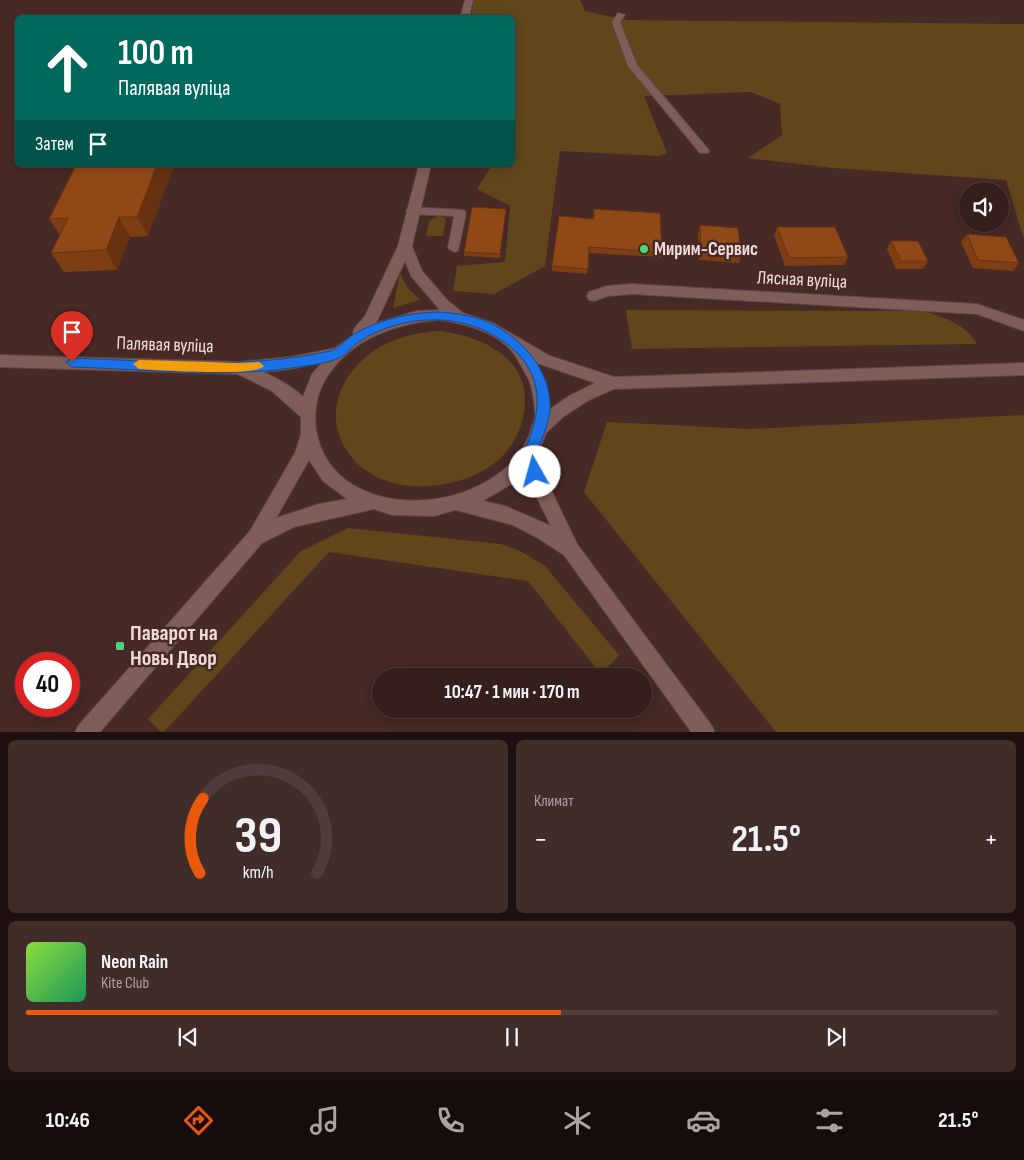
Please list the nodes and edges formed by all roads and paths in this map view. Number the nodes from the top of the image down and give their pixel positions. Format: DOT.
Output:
graph roads {
  1 [pos="469,0"];
  2 [pos="465,15"];
  3 [pos="621,15"];
  4 [pos="704,151"];
  5 [pos="424,167"];
  6 [pos="412,211"];
  7 [pos="405,246"];
  8 [pos="454,248"];
  9 [pos="594,296"];
  10 [pos="459,318"];
  11 [pos="1024,326"];
  12 [pos="356,338"];
  13 [pos="514,344"];
  14 [pos="336,354"];
  15 [pos="0,361"];
  16 [pos="239,368"];
  17 [pos="1024,369"];
  18 [pos="614,383"];
  19 [pos="307,412"];
  20 [pos="540,428"];
  21 [pos="308,436"];
  22 [pos="529,454"];
  23 [pos="368,502"];
  24 [pos="462,504"];
  25 [pos="256,537"];
  26 [pos="570,550"];
  27 [pos="85,732"];
  28 [pos="706,732"];
  1 -- 2 [label="main road"];
  3 -- 4 [label="lane"];
  5 -- 6 [label="main road"];
  6 -- 7 [label="main road"];
  6 -- 8 [label="lane"];
  7 -- 10 [label="main road"];
  7 -- 12 [label="main road"];
  9 -- 11 [label="main road, Лясная вуліца"];
  10 -- 12 [label="main road"];
  10 -- 13 [label="main road"];
  12 -- 14 [label="main road"];
  13 -- 18 [label="main road"];
  13 -- 20 [label="main road"];
  14 -- 16 [label="main road, Палявая вуліца"];
  14 -- 19 [label="main road"];
  15 -- 16 [label="main road, Палявая вуліца"];
  16 -- 19 [label="main road, Палявая вуліца"];
  17 -- 18 [label="main road"];
  18 -- 20 [label="main road"];
  19 -- 21 [label="main road"];
  20 -- 22 [label="main road"];
  21 -- 23 [label="main road"];
  21 -- 25 [label="main road"];
  22 -- 24 [label="main road"];
  22 -- 26 [label="main road"];
  23 -- 24 [label="main road"];
  23 -- 25 [label="main road"];
  24 -- 26 [label="main road"];
  25 -- 27 [label="main road"];
  26 -- 28 [label="main road"];
}
